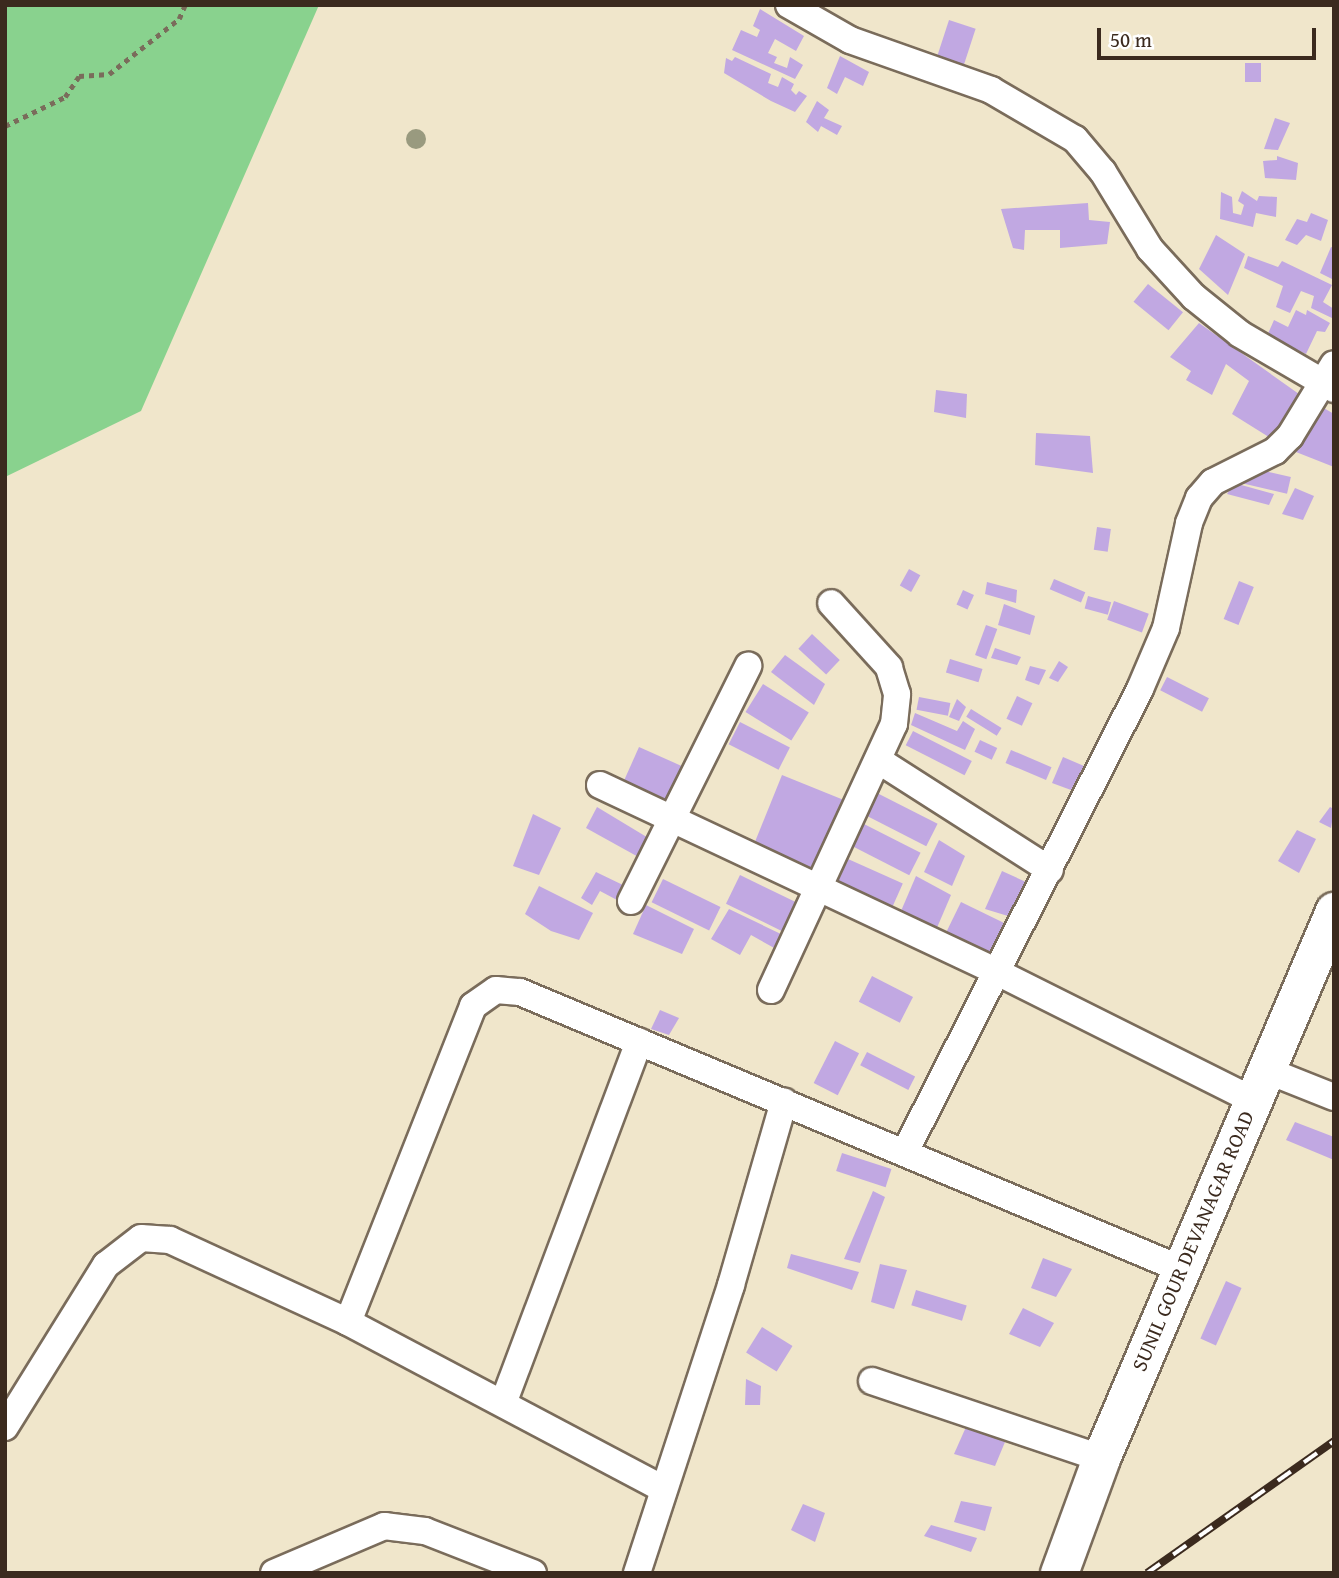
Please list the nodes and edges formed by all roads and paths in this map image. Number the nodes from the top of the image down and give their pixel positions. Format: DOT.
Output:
graph roads {
  1 [pos="185,5"];
  2 [pos="789,5"];
  3 [pos="5,126"];
  4 [pos="1330,378"];
  5 [pos="831,603"];
  6 [pos="748,666"];
  7 [pos="878,760"];
  8 [pos="600,785"];
  9 [pos="674,820"];
  10 [pos="1050,870"];
  11 [pos="817,889"];
  12 [pos="631,901"];
  13 [pos="1334,911"];
  14 [pos="1325,955"];
  15 [pos="995,971"];
  16 [pos="771,990"];
  17 [pos="639,1042"];
  18 [pos="1259,1085"];
  19 [pos="1334,1097"];
  20 [pos="783,1101"];
  21 [pos="905,1152"];
  22 [pos="1181,1269"];
  23 [pos="348,1322"];
  24 [pos="872,1381"];
  25 [pos="503,1401"];
  26 [pos="5,1427"];
  27 [pos="1101,1458"];
  28 [pos="661,1488"];
  29 [pos="274,1573"];
  30 [pos="533,1573"];
  31 [pos="637,1573"];
  32 [pos="1059,1573"];
  1 -- 3 [label="path"];
  2 -- 4 [label="street"];
  4 -- 10 [label="street"];
  5 -- 7 [label="street"];
  6 -- 9 [label="street"];
  7 -- 10 [label="street"];
  7 -- 11 [label="street"];
  8 -- 9 [label="street"];
  9 -- 11 [label="street"];
  9 -- 12 [label="street"];
  10 -- 15 [label="street"];
  11 -- 15 [label="street"];
  11 -- 16 [label="street"];
  13 -- 14 [label="main road, SUNIL GOUR DEVANAGAR ROAD"];
  14 -- 18 [label="main road, SUNIL GOUR DEVANAGAR ROAD"];
  15 -- 18 [label="street"];
  15 -- 21 [label="street"];
  17 -- 20 [label="street"];
  17 -- 23 [label="street"];
  17 -- 25 [label="street"];
  18 -- 19 [label="street"];
  18 -- 22 [label="main road, SUNIL GOUR DEVANAGAR ROAD"];
  20 -- 21 [label="street"];
  20 -- 28 [label="street"];
  21 -- 22 [label="street"];
  22 -- 27 [label="main road, SUNIL GOUR DEVANAGAR ROAD"];
  23 -- 25 [label="street"];
  23 -- 26 [label="street"];
  24 -- 27 [label="street"];
  25 -- 28 [label="street"];
  27 -- 32 [label="main road, SUNIL GOUR DEVANAGAR ROAD"];
  28 -- 31 [label="street"];
  29 -- 30 [label="street"];
}
